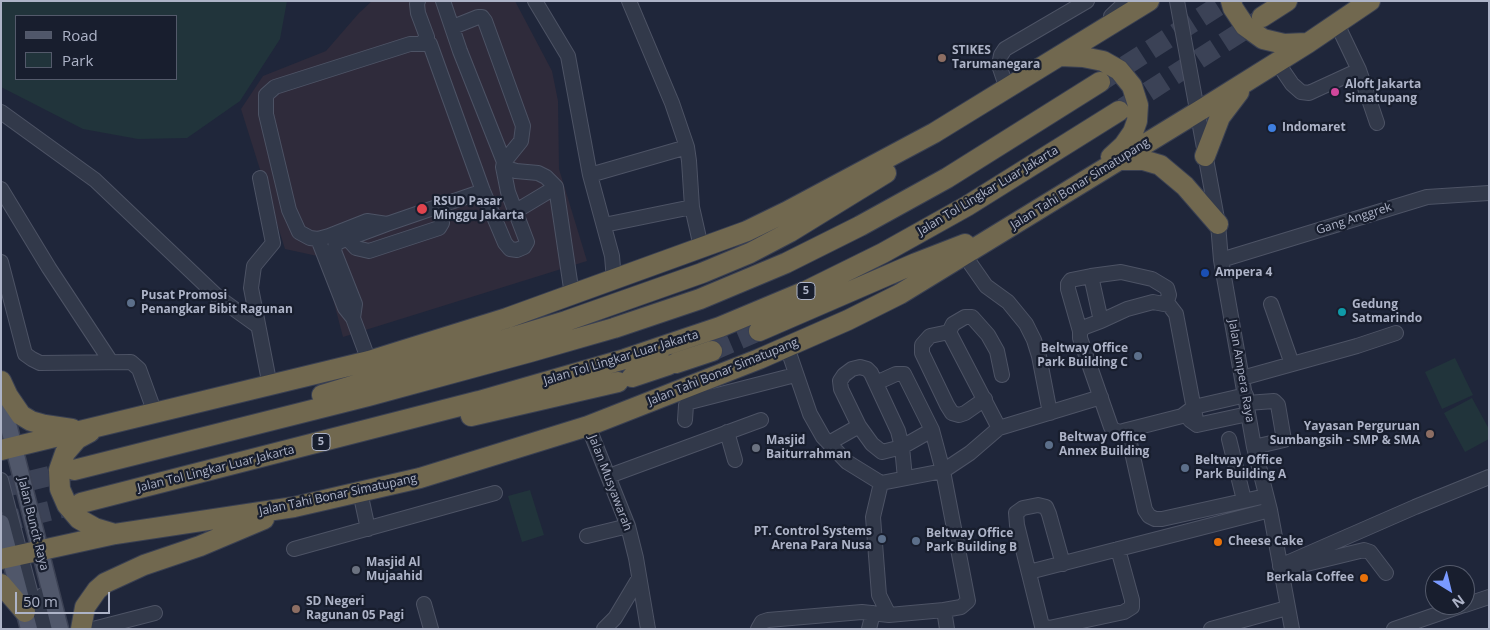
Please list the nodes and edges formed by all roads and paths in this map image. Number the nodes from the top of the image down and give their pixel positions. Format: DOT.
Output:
graph roads {
  1 [pos="418,1"];
  2 [pos="443,1"];
  3 [pos="535,1"];
  4 [pos="629,1"];
  5 [pos="1087,1"];
  6 [pos="1127,1"];
  7 [pos="1149,1"];
  8 [pos="1177,1"];
  9 [pos="1231,1"];
  10 [pos="1287,1"];
  11 [pos="1370,1"];
  12 [pos="1262,18"];
  13 [pos="1336,24"];
  14 [pos="453,27"];
  15 [pos="1308,43"];
  16 [pos="420,44"];
  17 [pos="1078,45"];
  18 [pos="1060,56"];
  19 [pos="1277,62"];
  20 [pos="1359,70"];
  21 [pos="1252,78"];
  22 [pos="1100,82"];
  23 [pos="1007,88"];
  24 [pos="1119,111"];
  25 [pos="1,112"];
  26 [pos="1197,113"];
  27 [pos="1377,123"];
  28 [pos="934,133"];
  29 [pos="687,147"];
  30 [pos="1205,156"];
  31 [pos="1118,160"];
  32 [pos="504,164"];
  33 [pos="590,175"];
  34 [pos="1090,177"];
  35 [pos="260,178"];
  36 [pos="556,187"];
  37 [pos="1,189"];
  38 [pos="483,191"];
  39 [pos="1489,193"];
  40 [pos="439,205"];
  41 [pos="692,207"];
  42 [pos="516,211"];
  43 [pos="387,224"];
  44 [pos="1218,224"];
  45 [pos="1015,225"];
  46 [pos="604,226"];
  47 [pos="318,238"];
  48 [pos="348,239"];
  49 [pos="702,247"];
  50 [pos="1221,260"];
  51 [pos="1,262"];
  52 [pos="968,262"];
  53 [pos="1091,276"];
  54 [pos="614,280"];
  55 [pos="572,295"];
  56 [pos="1166,304"];
  57 [pos="1271,304"];
  58 [pos="353,318"];
  59 [pos="1101,321"];
  60 [pos="258,326"];
  61 [pos="760,331"];
  62 [pos="1080,331"];
  63 [pos="949,332"];
  64 [pos="1396,333"];
  65 [pos="787,347"];
  66 [pos="712,350"];
  67 [pos="369,361"];
  68 [pos="111,362"];
  69 [pos="1292,364"];
  70 [pos="796,375"];
  71 [pos="1002,375"];
  72 [pos="1242,378"];
  73 [pos="1,381"];
  74 [pos="876,383"];
  75 [pos="270,386"];
  76 [pos="1,396"];
  77 [pos="1101,397"];
  78 [pos="985,399"];
  79 [pos="1247,404"];
  80 [pos="1194,407"];
  81 [pos="155,413"];
  82 [pos="1050,413"];
  83 [pos="1182,416"];
  84 [pos="685,420"];
  85 [pos="761,420"];
  86 [pos="1197,424"];
  87 [pos="100,426"];
  88 [pos="588,426"];
  89 [pos="859,426"];
  90 [pos="999,428"];
  91 [pos="1,430"];
  92 [pos="932,430"];
  93 [pos="1127,430"];
  94 [pos="81,431"];
  95 [pos="727,432"];
  96 [pos="1230,439"];
  97 [pos="829,443"];
  98 [pos="902,446"];
  99 [pos="1254,447"];
  100 [pos="7,449"];
  101 [pos="145,452"];
  102 [pos="736,460"];
  103 [pos="224,467"];
  104 [pos="74,470"];
  105 [pos="943,471"];
  106 [pos="609,476"];
  107 [pos="1489,477"];
  108 [pos="905,478"];
  109 [pos="1,480"];
  110 [pos="881,483"];
  111 [pos="360,492"];
  112 [pos="496,492"];
  113 [pos="1266,496"];
  114 [pos="1244,500"];
  115 [pos="82,503"];
  116 [pos="294,507"];
  117 [pos="1270,510"];
  118 [pos="1,523"];
  119 [pos="628,526"];
  120 [pos="368,529"];
  121 [pos="116,534"];
  122 [pos="587,536"];
  123 [pos="294,549"];
  124 [pos="1118,549"];
  125 [pos="21,555"];
  126 [pos="1063,564"];
  127 [pos="1280,568"];
  128 [pos="1029,572"];
  129 [pos="1386,573"];
  130 [pos="640,578"];
  131 [pos="1,584"];
  132 [pos="1489,597"];
  133 [pos="1475,602"];
  134 [pos="424,604"];
  135 [pos="1287,608"];
  136 [pos="944,610"];
  137 [pos="155,612"];
  138 [pos="873,613"];
  139 [pos="889,615"];
  140 [pos="1435,615"];
  141 [pos="27,620"];
  142 [pos="40,629"];
  143 [pos="51,629"];
  144 [pos="60,629"];
  145 [pos="81,629"];
  146 [pos="93,629"];
  147 [pos="431,629"];
  148 [pos="604,629"];
  149 [pos="648,629"];
  150 [pos="758,629"];
  151 [pos="869,629"];
  152 [pos="947,629"];
  153 [pos="1211,629"];
  154 [pos="1292,629"];
  155 [pos="1394,629"];
  1 -- 16 [label="street"];
  2 -- 14 [label="street"];
  3 -- 33 [label="street"];
  4 -- 29 [label="street"];
  5 -- 23 [label="street"];
  6 -- 17 [label="street"];
  7 -- 17 [label="highway"];
  8 -- 26 [label="street, Jalan Ampera Raya"];
  9 -- 15 [label="highway"];
  10 -- 12 [label="highway"];
  11 -- 13 [label="highway, Jalan Tahi Bonar Simatupang"];
  13 -- 15 [label="highway, Jalan Tahi Bonar Simatupang"];
  13 -- 20 [label="street"];
  14 -- 32 [label="street"];
  14 -- 32 [label="street"];
  15 -- 19 [label="highway, Jalan Tahi Bonar Simatupang"];
  16 -- 38 [label="street"];
  16 -- 47 [label="street"];
  17 -- 18 [label="highway"];
  18 -- 23 [label="highway"];
  18 -- 34 [label="highway"];
  19 -- 20 [label="street"];
  19 -- 21 [label="highway, Jalan Tahi Bonar Simatupang"];
  20 -- 27 [label="street"];
  21 -- 26 [label="highway, Jalan Tahi Bonar Simatupang"];
  21 -- 30 [label="highway"];
  22 -- 101 [label="highway"];
  23 -- 28 [label="highway"];
  24 -- 103 [label="highway, Jalan Tol Lingkar Luar Jakarta / 5"];
  25 -- 60 [label="street"];
  26 -- 30 [label="street, Jalan Ampera Raya"];
  26 -- 31 [label="highway, Jalan Tahi Bonar Simatupang"];
  28 -- 49 [label="highway"];
  28 -- 101 [label="highway"];
  29 -- 33 [label="street"];
  29 -- 41 [label="street"];
  30 -- 44 [label="street, Jalan Ampera Raya"];
  31 -- 34 [label="highway, Jalan Tahi Bonar Simatupang"];
  31 -- 44 [label="highway"];
  32 -- 36 [label="street"];
  32 -- 42 [label="street"];
  33 -- 46 [label="street"];
  34 -- 45 [label="highway, Jalan Tahi Bonar Simatupang"];
  35 -- 60 [label="street"];
  36 -- 42 [label="street"];
  36 -- 55 [label="street"];
  37 -- 68 [label="street"];
  38 -- 40 [label="street"];
  38 -- 42 [label="street"];
  39 -- 50 [label="street, Gang Anggrek"];
  40 -- 43 [label="street"];
  40 -- 48 [label="street"];
  41 -- 46 [label="street"];
  41 -- 49 [label="street"];
  43 -- 47 [label="street"];
  43 -- 48 [label="street"];
  44 -- 50 [label="street, Jalan Ampera Raya"];
  45 -- 52 [label="highway, Jalan Tahi Bonar Simatupang"];
  45 -- 61 [label="highway"];
  46 -- 54 [label="street"];
  47 -- 58 [label="street"];
  48 -- 58 [label="street"];
  49 -- 54 [label="highway"];
  50 -- 72 [label="street, Jalan Ampera Raya"];
  51 -- 68 [label="street"];
  52 -- 65 [label="highway, Jalan Tahi Bonar Simatupang"];
  52 -- 82 [label="street"];
  53 -- 56 [label="street"];
  53 -- 59 [label="street"];
  53 -- 62 [label="street"];
  54 -- 55 [label="highway"];
  55 -- 67 [label="highway"];
  56 -- 59 [label="street"];
  56 -- 80 [label="street"];
  57 -- 69 [label="street"];
  58 -- 67 [label="street"];
  59 -- 62 [label="street"];
  60 -- 75 [label="street"];
  62 -- 77 [label="street"];
  63 -- 71 [label="street"];
  63 -- 78 [label="street"];
  63 -- 78 [label="street"];
  64 -- 69 [label="street"];
  65 -- 70 [label="street"];
  65 -- 88 [label="highway, Jalan Tahi Bonar Simatupang"];
  66 -- 103 [label="highway"];
  67 -- 75 [label="highway"];
  68 -- 81 [label="street"];
  69 -- 72 [label="street"];
  70 -- 84 [label="street"];
  70 -- 97 [label="street"];
  72 -- 79 [label="street, Jalan Ampera Raya"];
  73 -- 94 [label="highway"];
  74 -- 89 [label="street"];
  74 -- 92 [label="street"];
  74 -- 98 [label="street"];
  75 -- 81 [label="highway"];
  76 -- 100 [label="main road, Jalan Buncit Raya"];
  77 -- 82 [label="street"];
  77 -- 93 [label="street"];
  78 -- 90 [label="street"];
  79 -- 80 [label="street"];
  79 -- 86 [label="street"];
  79 -- 99 [label="street, Jalan Ampera Raya"];
  79 -- 99 [label="street"];
  80 -- 83 [label="street"];
  80 -- 86 [label="street"];
  81 -- 87 [label="highway"];
  82 -- 90 [label="street"];
  83 -- 86 [label="street"];
  83 -- 93 [label="street"];
  85 -- 95 [label="street"];
  87 -- 94 [label="highway"];
  87 -- 121 [label="highway"];
  88 -- 106 [label="street, Jalan Musyawarah"];
  88 -- 111 [label="highway, Jalan Tahi Bonar Simatupang"];
  89 -- 97 [label="street"];
  89 -- 98 [label="street"];
  90 -- 105 [label="street"];
  91 -- 100 [label="street"];
  92 -- 98 [label="street"];
  92 -- 105 [label="street"];
  93 -- 114 [label="street"];
  94 -- 100 [label="highway"];
  95 -- 102 [label="street"];
  95 -- 106 [label="street"];
  96 -- 114 [label="street"];
  97 -- 110 [label="street"];
  98 -- 108 [label="street"];
  99 -- 113 [label="street, Jalan Ampera Raya"];
  100 -- 125 [label="main road, Jalan Buncit Raya"];
  101 -- 104 [label="highway"];
  103 -- 115 [label="highway, Jalan Tol Lingkar Luar Jakarta / 5"];
  105 -- 108 [label="street"];
  105 -- 136 [label="street"];
  106 -- 119 [label="street, Jalan Musyawarah"];
  107 -- 127 [label="street"];
  108 -- 110 [label="street"];
  109 -- 125 [label="street"];
  110 -- 139 [label="street"];
  111 -- 116 [label="highway, Jalan Tahi Bonar Simatupang"];
  111 -- 120 [label="street"];
  112 -- 120 [label="street"];
  113 -- 114 [label="street"];
  113 -- 117 [label="street, Jalan Ampera Raya"];
  116 -- 121 [label="highway, Jalan Tahi Bonar Simatupang"];
  116 -- 145 [label="highway"];
  117 -- 124 [label="street"];
  117 -- 127 [label="street, Jalan Ampera Raya"];
  118 -- 125 [label="main road, Jalan Buncit Raya"];
  119 -- 122 [label="street"];
  119 -- 130 [label="street, Jalan Musyawarah"];
  120 -- 123 [label="street"];
  121 -- 125 [label="highway, Jalan Tahi Bonar Simatupang"];
  124 -- 126 [label="street"];
  124 -- 128 [label="street"];
  125 -- 141 [label="main road, Jalan Buncit Raya"];
  125 -- 142 [label="street"];
  125 -- 143 [label="street"];
  125 -- 144 [label="main road, Jalan Buncit Raya"];
  126 -- 128 [label="street"];
  126 -- 128 [label="street"];
  127 -- 129 [label="street"];
  127 -- 135 [label="street, Jalan Ampera Raya"];
  130 -- 148 [label="street"];
  130 -- 149 [label="street, Jalan Musyawarah"];
  131 -- 141 [label="highway"];
  132 -- 133 [label="street"];
  134 -- 147 [label="street"];
  135 -- 153 [label="street"];
  135 -- 154 [label="street, Jalan Ampera Raya"];
  136 -- 139 [label="street"];
  136 -- 152 [label="street"];
  137 -- 146 [label="street"];
  138 -- 139 [label="street"];
  138 -- 150 [label="street"];
  138 -- 151 [label="street"];
  140 -- 155 [label="street"];
}
